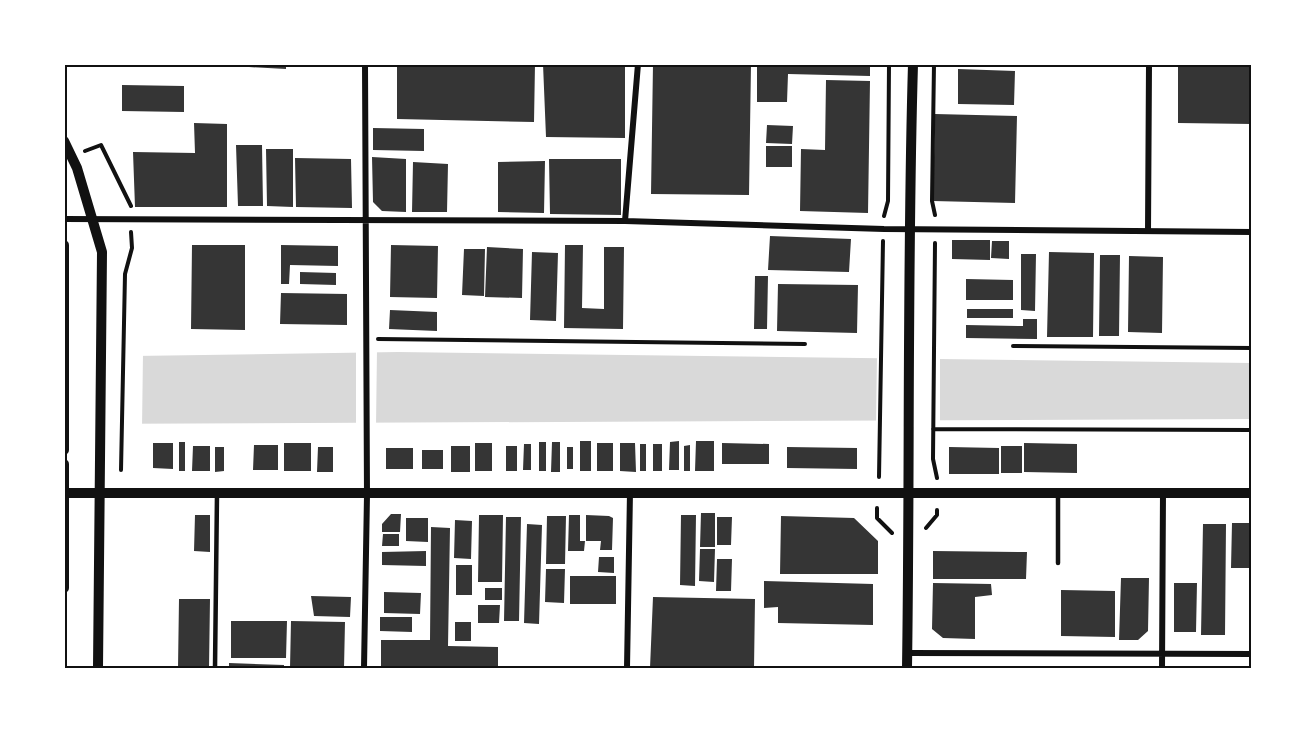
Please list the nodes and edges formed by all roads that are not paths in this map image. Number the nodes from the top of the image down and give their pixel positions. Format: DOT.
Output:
graph roads {
  1 [pos="365,64"];
  2 [pos="638,64"];
  3 [pos="913,64"];
  4 [pos="1149,64"];
  5 [pos="64,141"];
  6 [pos="64,219"];
  7 [pos="94,219"];
  8 [pos="366,219"];
  9 [pos="625,221"];
  10 [pos="908,229"];
  11 [pos="1148,231"];
  12 [pos="1251,232"];
  13 [pos="64,245"];
  14 [pos="65,332"];
  15 [pos="64,450"];
  16 [pos="64,464"];
  17 [pos="630,492"];
  18 [pos="1163,492"];
  19 [pos="65,493"];
  20 [pos="910,493"];
  21 [pos="1058,493"];
  22 [pos="1251,493"];
  23 [pos="101,494"];
  24 [pos="217,494"];
  25 [pos="367,495"];
  26 [pos="1058,563"];
  27 [pos="64,588"];
  28 [pos="907,653"];
  29 [pos="1162,654"];
  30 [pos="1251,654"];
  31 [pos="98,669"];
  32 [pos="215,669"];
  33 [pos="364,669"];
  34 [pos="627,669"];
  35 [pos="907,669"];
  36 [pos="1162,669"];
  1 -- 8 [label="street"];
  2 -- 9 [label="street"];
  3 -- 10 [label="street"];
  4 -- 11 [label="street"];
  5 -- 7 [label="street"];
  6 -- 7 [label="street"];
  7 -- 8 [label="street"];
  7 -- 23 [label="street"];
  8 -- 9 [label="street"];
  8 -- 25 [label="street"];
  9 -- 10 [label="street"];
  10 -- 11 [label="street"];
  10 -- 20 [label="street"];
  11 -- 12 [label="street"];
  13 -- 14 [label="street"];
  14 -- 15 [label="street"];
  16 -- 19 [label="street"];
  17 -- 20 [label="street"];
  17 -- 25 [label="street"];
  17 -- 34 [label="street"];
  18 -- 21 [label="street"];
  18 -- 22 [label="street"];
  18 -- 29 [label="street"];
  19 -- 23 [label="street"];
  19 -- 27 [label="street"];
  20 -- 21 [label="street"];
  20 -- 28 [label="street"];
  21 -- 26 [label="lane"];
  23 -- 24 [label="street"];
  23 -- 31 [label="street"];
  24 -- 25 [label="street"];
  24 -- 32 [label="lane"];
  25 -- 33 [label="street"];
  28 -- 29 [label="street"];
  28 -- 35 [label="street"];
  29 -- 30 [label="street"];
  29 -- 36 [label="street"];
}
